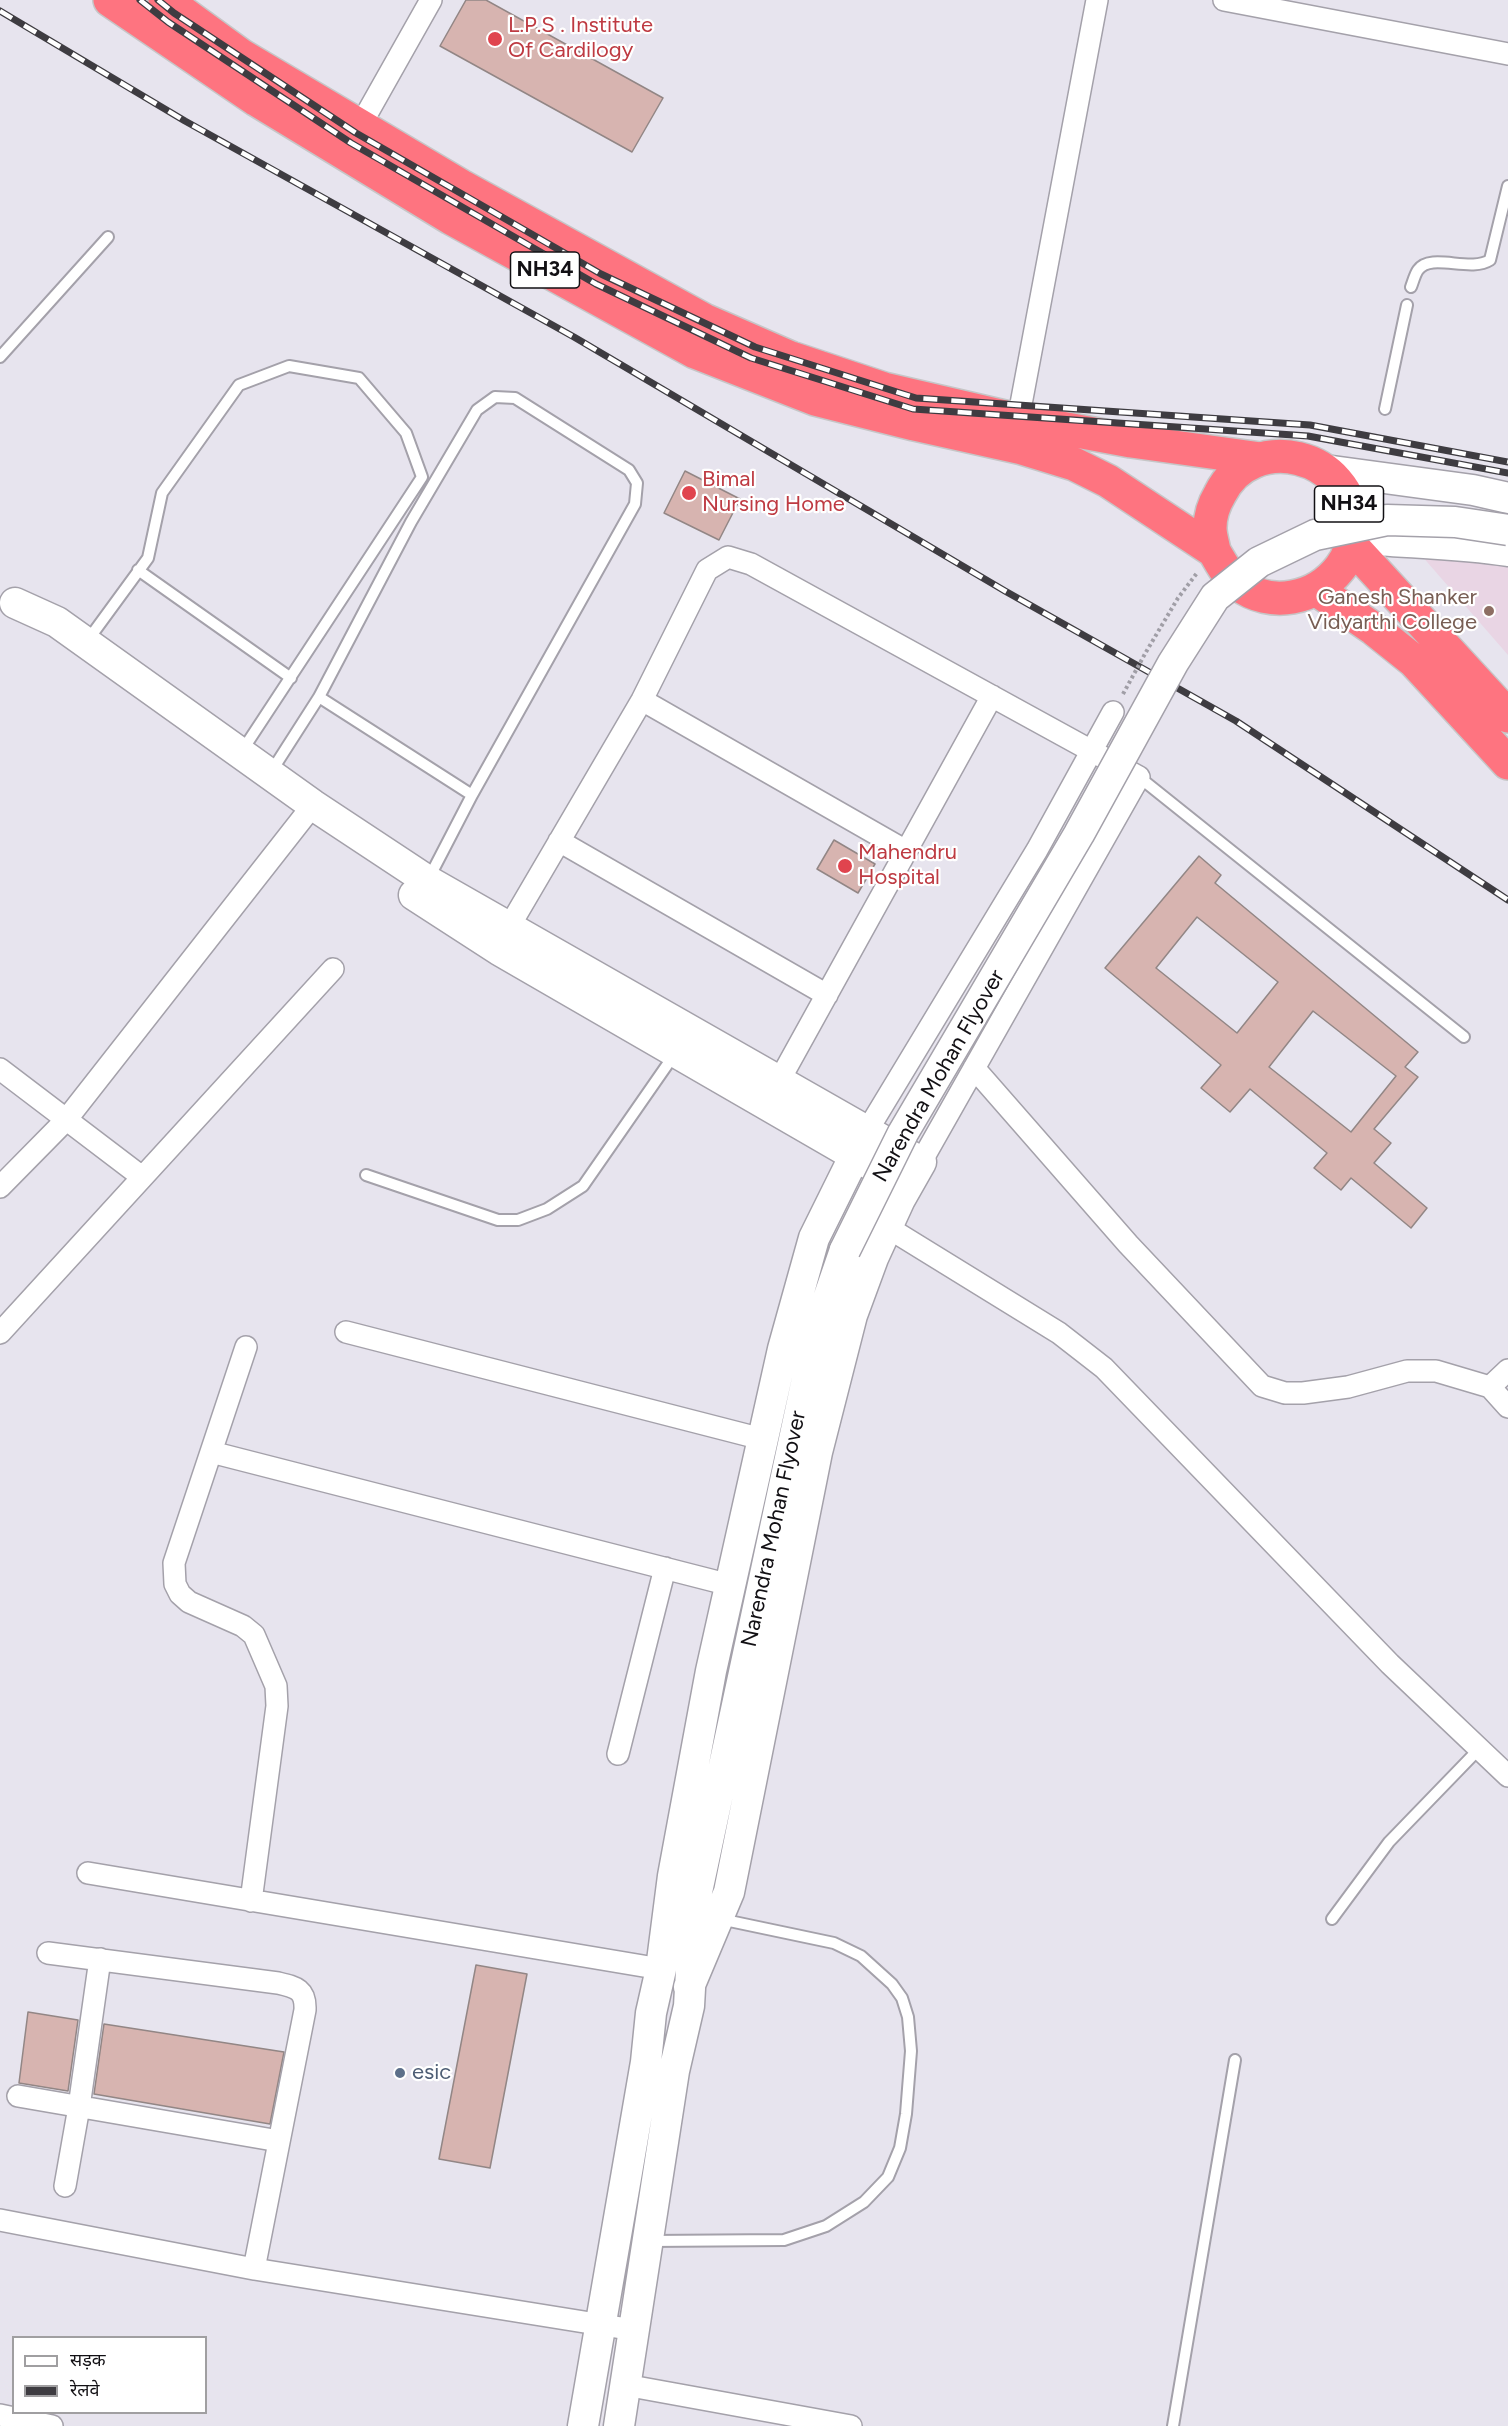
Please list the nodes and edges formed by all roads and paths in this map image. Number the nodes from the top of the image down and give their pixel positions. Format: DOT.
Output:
graph roads {
  1 [pos="110,0"];
  2 [pos="431,0"];
  3 [pos="1097,0"];
  4 [pos="1224,0"];
  5 [pos="181,4"];
  6 [pos="1508,54"];
  7 [pos="360,126"];
  8 [pos="1508,186"];
  9 [pos="108,237"];
  10 [pos="1411,287"];
  11 [pos="1407,305"];
  12 [pos="0,357"];
  13 [pos="1385,409"];
  14 [pos="1018,420"];
  15 [pos="1261,459"];
  16 [pos="1325,470"];
  17 [pos="1508,498"];
  18 [pos="1508,530"];
  19 [pos="1352,542"];
  20 [pos="1214,551"];
  21 [pos="1508,551"];
  22 [pos="138,570"];
  23 [pos="1317,590"];
  24 [pos="8,596"];
  25 [pos="86,643"];
  26 [pos="291,678"];
  27 [pos="992,696"];
  28 [pos="319,697"];
  29 [pos="642,700"];
  30 [pos="1118,703"];
  31 [pos="1508,716"];
  32 [pos="1092,751"];
  33 [pos="241,754"];
  34 [pos="1508,763"];
  35 [pos="269,774"];
  36 [pos="1139,777"];
  37 [pos="472,795"];
  38 [pos="307,813"];
  39 [pos="559,841"];
  40 [pos="906,851"];
  41 [pos="428,881"];
  42 [pos="509,927"];
  43 [pos="333,969"];
  44 [pos="826,995"];
  45 [pos="1464,1037"];
  46 [pos="676,1052"];
  47 [pos="974,1068"];
  48 [pos="0,1069"];
  49 [pos="779,1081"];
  50 [pos="66,1120"];
  51 [pos="861,1144"];
  52 [pos="914,1173"];
  53 [pos="366,1175"];
  54 [pos="142,1178"];
  55 [pos="0,1187"];
  56 [pos="887,1227"];
  57 [pos="346,1332"];
  58 [pos="0,1333"];
  59 [pos="246,1347"];
  60 [pos="1508,1370"];
  61 [pos="1490,1387"];
  62 [pos="1508,1407"];
  63 [pos="762,1439"];
  64 [pos="211,1452"];
  65 [pos="664,1568"];
  66 [pos="730,1585"];
  67 [pos="1479,1749"];
  68 [pos="618,1754"];
  69 [pos="1508,1776"];
  70 [pos="88,1874"];
  71 [pos="251,1901"];
  72 [pos="695,1901"];
  73 [pos="719,1919"];
  74 [pos="1332,1919"];
  75 [pos="48,1953"];
  76 [pos="100,1959"];
  77 [pos="661,1969"];
  78 [pos="689,1987"];
  79 [pos="1235,2060"];
  80 [pos="18,2096"];
  81 [pos="79,2107"];
  82 [pos="279,2141"];
  83 [pos="65,2186"];
  84 [pos="0,2220"];
  85 [pos="648,2241"];
  86 [pos="254,2269"];
  87 [pos="603,2324"];
  88 [pos="634,2330"];
  89 [pos="625,2385"];
  90 [pos="0,2415"];
  91 [pos="52,2426"];
  92 [pos="584,2426"];
  93 [pos="619,2426"];
  94 [pos="851,2426"];
  95 [pos="1173,2426"];
  1 -- 20 [label="highway, NH34"];
  2 -- 7 [label="street"];
  3 -- 14 [label="street"];
  4 -- 6 [label="street"];
  5 -- 7 [label="highway, NH34"];
  7 -- 14 [label="highway, NH34"];
  8 -- 10 [label="lane"];
  9 -- 12 [label="lane"];
  11 -- 13 [label="lane"];
  14 -- 15 [label="highway, NH34"];
  15 -- 16 [label="highway, NH34"];
  15 -- 20 [label="highway, NH34"];
  16 -- 17 [label="street"];
  16 -- 19 [label="highway, NH34"];
  18 -- 72 [label="street, Narendra Mohan Flyover, bridge"];
  19 -- 21 [label="street"];
  19 -- 23 [label="highway, NH34"];
  19 -- 31 [label="highway, NH34"];
  20 -- 23 [label="highway, NH34"];
  20 -- 30 [label="path, bridge"];
  22 -- 25 [label="lane"];
  22 -- 26 [label="lane"];
  22 -- 26 [label="lane"];
  23 -- 34 [label="highway"];
  24 -- 25 [label="street"];
  24 -- 38 [label="street"];
  25 -- 33 [label="street"];
  26 -- 33 [label="lane"];
  27 -- 29 [label="street"];
  27 -- 32 [label="street"];
  27 -- 40 [label="street"];
  28 -- 35 [label="lane"];
  28 -- 37 [label="lane"];
  28 -- 37 [label="lane"];
  29 -- 39 [label="street"];
  29 -- 40 [label="street"];
  30 -- 32 [label="street"];
  32 -- 36 [label="street"];
  32 -- 51 [label="street"];
  33 -- 35 [label="street"];
  35 -- 38 [label="street"];
  36 -- 45 [label="lane"];
  36 -- 47 [label="street"];
  37 -- 41 [label="lane"];
  38 -- 41 [label="street"];
  38 -- 46 [label="street"];
  38 -- 50 [label="street"];
  39 -- 42 [label="street"];
  39 -- 44 [label="street"];
  40 -- 44 [label="street"];
  41 -- 42 [label="street"];
  42 -- 49 [label="street"];
  43 -- 54 [label="street"];
  44 -- 49 [label="street"];
  46 -- 51 [label="street"];
  46 -- 53 [label="lane"];
  47 -- 52 [label="street"];
  47 -- 61 [label="street"];
  48 -- 50 [label="street"];
  49 -- 51 [label="street"];
  50 -- 54 [label="street"];
  50 -- 55 [label="street"];
  51 -- 52 [label="street"];
  51 -- 63 [label="street"];
  52 -- 56 [label="street"];
  54 -- 58 [label="street"];
  56 -- 67 [label="street"];
  56 -- 73 [label="street"];
  57 -- 63 [label="street"];
  59 -- 64 [label="street"];
  60 -- 61 [label="street"];
  61 -- 62 [label="street"];
  63 -- 66 [label="street"];
  64 -- 65 [label="street"];
  64 -- 71 [label="street"];
  65 -- 66 [label="street"];
  65 -- 68 [label="street"];
  66 -- 77 [label="street"];
  67 -- 69 [label="street"];
  67 -- 74 [label="lane"];
  70 -- 71 [label="street"];
  71 -- 77 [label="street"];
  72 -- 77 [label="street, Narendra Mohan Flyover"];
  72 -- 78 [label="street, Narendra Mohan Flyover"];
  73 -- 78 [label="street"];
  73 -- 85 [label="lane"];
  75 -- 76 [label="street"];
  76 -- 81 [label="street"];
  76 -- 82 [label="street"];
  77 -- 87 [label="street"];
  78 -- 85 [label="street, Narendra Mohan Flyover"];
  79 -- 95 [label="lane"];
  80 -- 81 [label="street"];
  81 -- 82 [label="street"];
  81 -- 83 [label="street"];
  82 -- 86 [label="street"];
  84 -- 86 [label="street"];
  85 -- 88 [label="street, Narendra Mohan Flyover"];
  86 -- 87 [label="street"];
  87 -- 88 [label="street"];
  87 -- 92 [label="street"];
  88 -- 89 [label="street, Narendra Mohan Flyover"];
  89 -- 93 [label="street, Narendra Mohan Flyover"];
  89 -- 94 [label="street"];
  90 -- 91 [label="street"];
}
